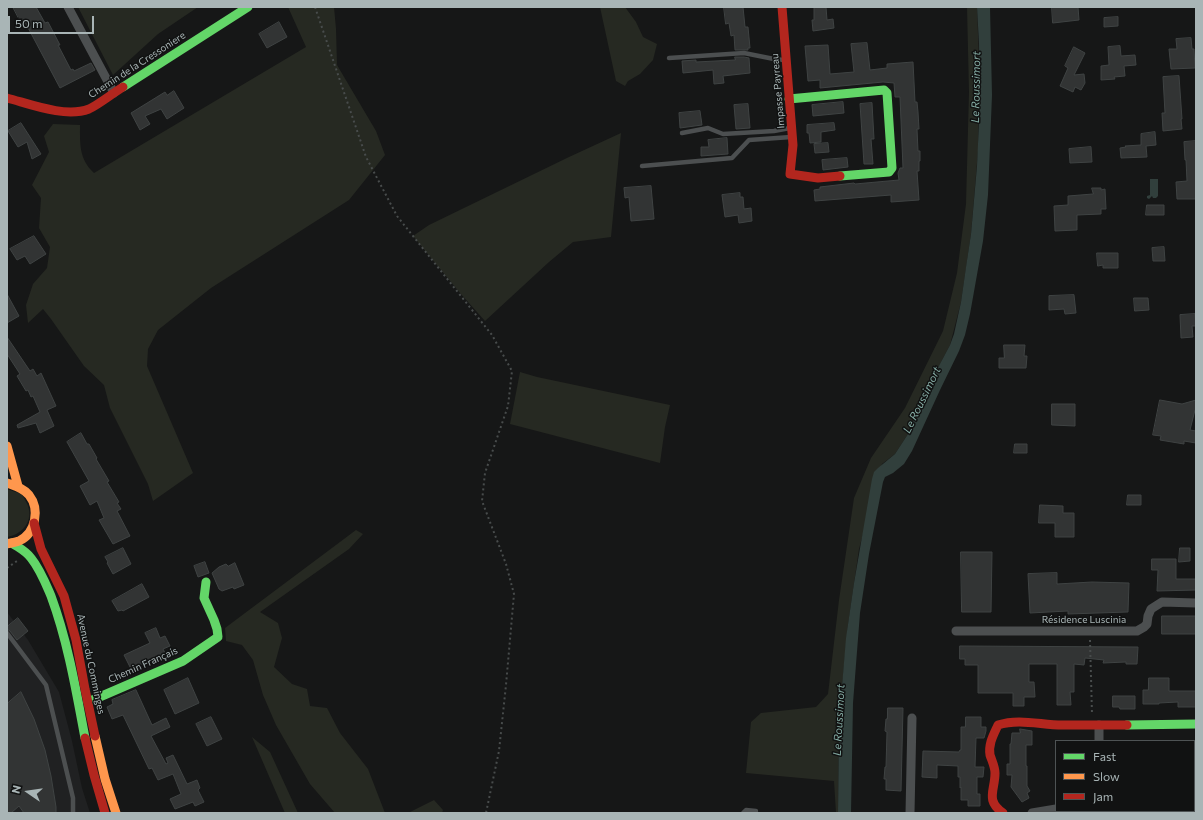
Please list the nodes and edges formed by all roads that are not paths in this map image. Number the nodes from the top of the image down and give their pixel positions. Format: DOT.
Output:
graph roads {
  1 [pos="68,7"];
  2 [pos="248,7"];
  3 [pos="782,7"];
  4 [pos="669,58"];
  5 [pos="786,60"];
  6 [pos="114,93"];
  7 [pos="7,98"];
  8 [pos="790,99"];
  9 [pos="792,132"];
  10 [pos="682,133"];
  11 [pos="642,166"];
  12 [pos="7,446"];
  13 [pos="7,483"];
  14 [pos="18,486"];
  15 [pos="34,523"];
  16 [pos="9,543"];
  17 [pos="206,582"];
  18 [pos="1196,603"];
  19 [pos="956,631"];
  20 [pos="7,633"];
  21 [pos="88,702"];
  22 [pos="912,718"];
  23 [pos="1196,724"];
  24 [pos="1095,725"];
  25 [pos="1099,740"];
  26 [pos="1055,809"];
  27 [pos="756,811"];
  28 [pos="996,812"];
  29 [pos="73,813"];
  30 [pos="105,813"];
  31 [pos="116,813"];
  32 [pos="743,813"];
  33 [pos="910,813"];
  34 [pos="1032,813"];
  1 -- 6 [label="street"];
  2 -- 6 [label="street, Chemin de la Cressoniere"];
  3 -- 5 [label="street, Impasse Payreau"];
  4 -- 5 [label="lane"];
  5 -- 8 [label="street, Impasse Payreau"];
  6 -- 7 [label="street, Chemin de la Cressoniere"];
  8 -- 9 [label="street, Impasse Payreau"];
  8 -- 9 [label="street, Impasse Payreau"];
  9 -- 10 [label="lane"];
  9 -- 11 [label="lane"];
  12 -- 14 [label="street"];
  13 -- 14 [label="street"];
  14 -- 15 [label="street, Avenue du Comminges"];
  15 -- 16 [label="street"];
  15 -- 21 [label="street, Avenue du Comminges"];
  16 -- 30 [label="street, Avenue du Comminges"];
  17 -- 21 [label="street, Chemin Français"];
  18 -- 19 [label="street, Résidence Luscinia"];
  20 -- 29 [label="lane"];
  21 -- 31 [label="street, Avenue du Comminges"];
  22 -- 33 [label="street"];
  23 -- 24 [label="street"];
  24 -- 25 [label="street"];
  24 -- 28 [label="street"];
  26 -- 34 [label="street"];
  27 -- 32 [label="lane"];
}
